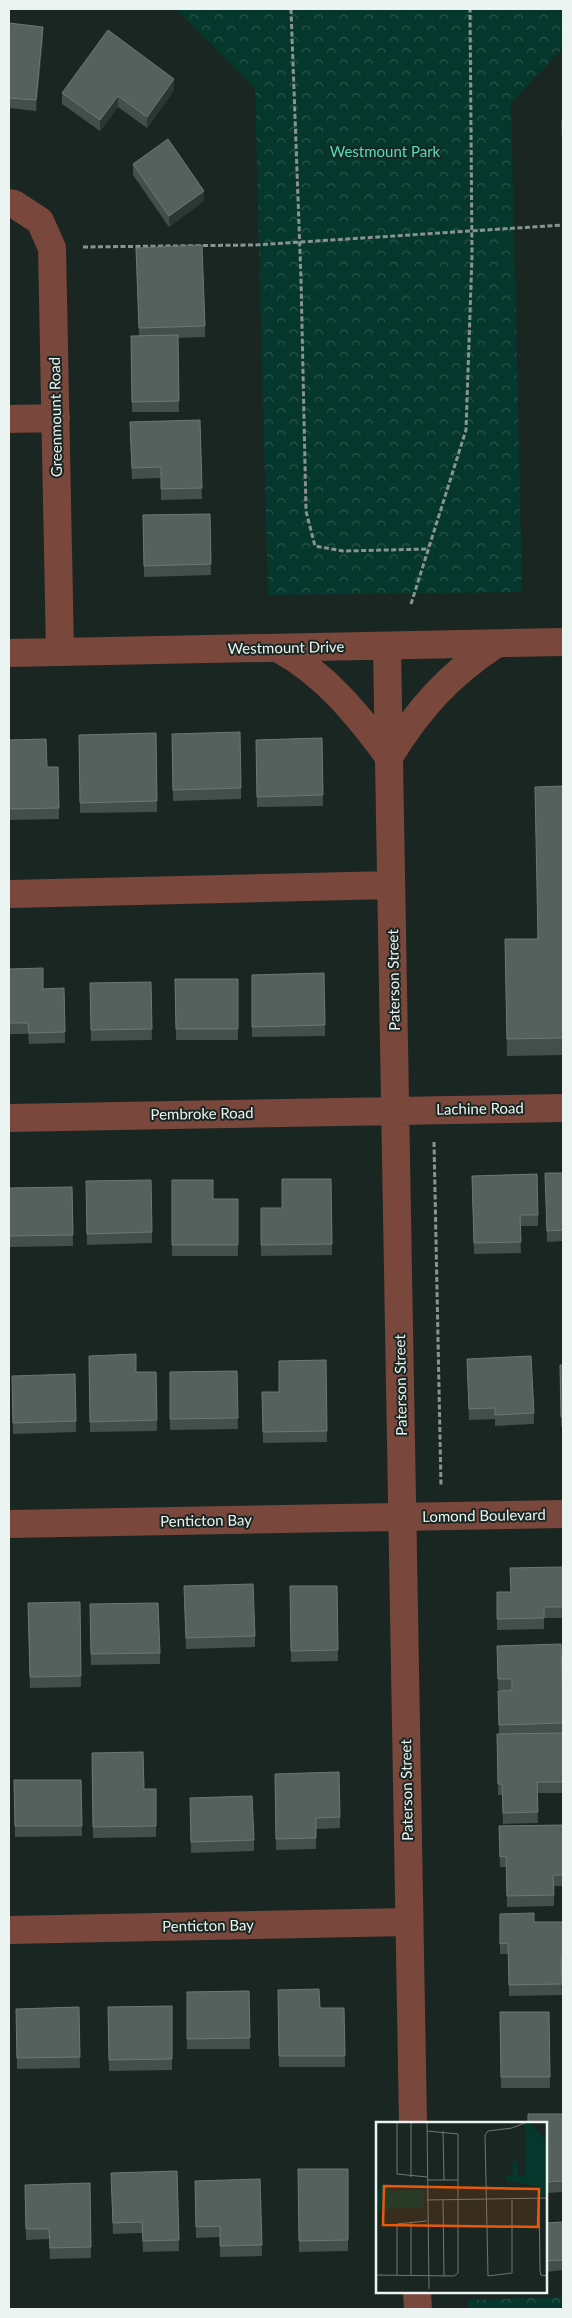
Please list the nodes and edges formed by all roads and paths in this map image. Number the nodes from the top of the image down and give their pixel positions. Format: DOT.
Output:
graph roads {
  1 [pos="291,9"];
  2 [pos="470,9"];
  3 [pos="9,203"];
  4 [pos="563,225"];
  5 [pos="472,231"];
  6 [pos="300,242"];
  7 [pos="52,248"];
  8 [pos="56,418"];
  9 [pos="9,419"];
  10 [pos="429,549"];
  11 [pos="411,604"];
  12 [pos="563,642"];
  13 [pos="496,644"];
  14 [pos="387,647"];
  15 [pos="279,649"];
  16 [pos="60,652"];
  17 [pos="9,653"];
  18 [pos="390,757"];
  19 [pos="391,885"];
  20 [pos="9,894"];
  21 [pos="563,1108"];
  22 [pos="396,1110"];
  23 [pos="434,1110"];
  24 [pos="9,1118"];
  25 [pos="563,1514"];
  26 [pos="442,1517"];
  27 [pos="404,1518"];
  28 [pos="9,1524"];
  29 [pos="408,1922"];
  30 [pos="9,1930"];
  31 [pos="413,2122"];
  32 [pos="417,2293"];
  33 [pos="418,2309"];
  1 -- 6 [label="path"];
  2 -- 5 [label="path"];
  3 -- 7 [label="street, Greenmount Road"];
  4 -- 5 [label="path"];
  5 -- 6 [label="path"];
  5 -- 10 [label="path"];
  6 -- 7 [label="path"];
  6 -- 10 [label="path"];
  7 -- 8 [label="street, Greenmount Road"];
  8 -- 9 [label="street"];
  8 -- 16 [label="street, Greenmount Road"];
  10 -- 11 [label="path"];
  12 -- 13 [label="street, Westmount Drive"];
  13 -- 14 [label="street, Westmount Drive"];
  13 -- 18 [label="street"];
  14 -- 15 [label="street, Westmount Drive"];
  14 -- 18 [label="street, Paterson Street"];
  15 -- 16 [label="street, Westmount Drive"];
  15 -- 18 [label="street"];
  16 -- 17 [label="street, Westmount Drive"];
  18 -- 19 [label="street, Paterson Street"];
  19 -- 20 [label="street"];
  19 -- 22 [label="street, Paterson Street"];
  21 -- 23 [label="street, Lachine Road"];
  22 -- 23 [label="street, Lachine Road"];
  22 -- 24 [label="street, Pembroke Road"];
  22 -- 27 [label="street, Paterson Street"];
  23 -- 26 [label="path"];
  25 -- 26 [label="street, Lomond Boulevard"];
  26 -- 27 [label="street, Lomond Boulevard"];
  27 -- 28 [label="street, Penticton Bay"];
  27 -- 29 [label="street, Paterson Street"];
  29 -- 30 [label="street, Penticton Bay"];
  29 -- 31 [label="street, Paterson Street"];
  32 -- 33 [label="street"];
}
